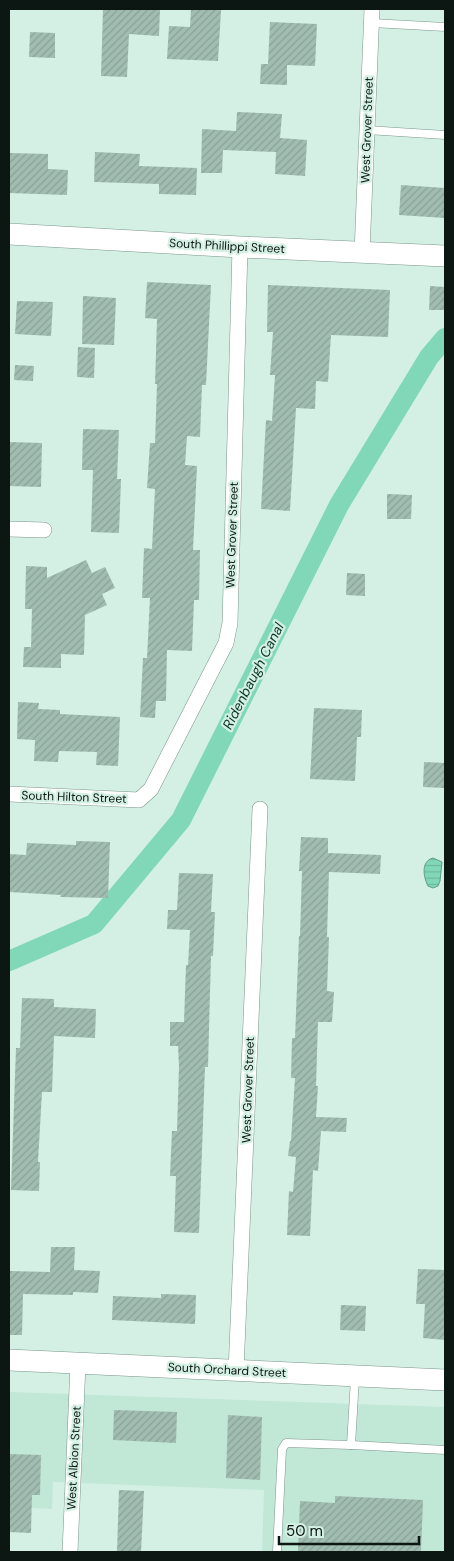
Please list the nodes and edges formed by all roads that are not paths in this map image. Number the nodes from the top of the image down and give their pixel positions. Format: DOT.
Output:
graph roads {
  1 [pos="372,16"];
  2 [pos="445,27"];
  3 [pos="367,130"];
  4 [pos="445,135"];
  5 [pos="9,234"];
  6 [pos="240,247"];
  7 [pos="362,252"];
  8 [pos="445,256"];
  9 [pos="9,529"];
  10 [pos="44,530"];
  11 [pos="9,794"];
  12 [pos="140,800"];
  13 [pos="260,809"];
  14 [pos="9,1360"];
  15 [pos="78,1364"];
  16 [pos="236,1371"];
  17 [pos="355,1376"];
  18 [pos="445,1380"];
  19 [pos="351,1445"];
  20 [pos="445,1450"];
  21 [pos="70,1552"];
  22 [pos="277,1552"];
  1 -- 2 [label="lane"];
  1 -- 3 [label="street, West Grover Street"];
  3 -- 4 [label="lane"];
  3 -- 7 [label="street, West Grover Street"];
  5 -- 6 [label="street, South Phillippi Street"];
  6 -- 7 [label="street, South Phillippi Street"];
  6 -- 12 [label="street, West Grover Street"];
  7 -- 8 [label="street, South Phillippi Street"];
  9 -- 10 [label="street"];
  11 -- 12 [label="street, South Hilton Street"];
  13 -- 16 [label="street, West Grover Street"];
  14 -- 15 [label="street, South Orchard Street"];
  15 -- 16 [label="street, South Orchard Street"];
  15 -- 21 [label="street, West Albion Street"];
  16 -- 17 [label="street, South Orchard Street"];
  17 -- 18 [label="street, South Orchard Street"];
  17 -- 19 [label="lane"];
  19 -- 20 [label="lane"];
  19 -- 22 [label="lane"];
}
